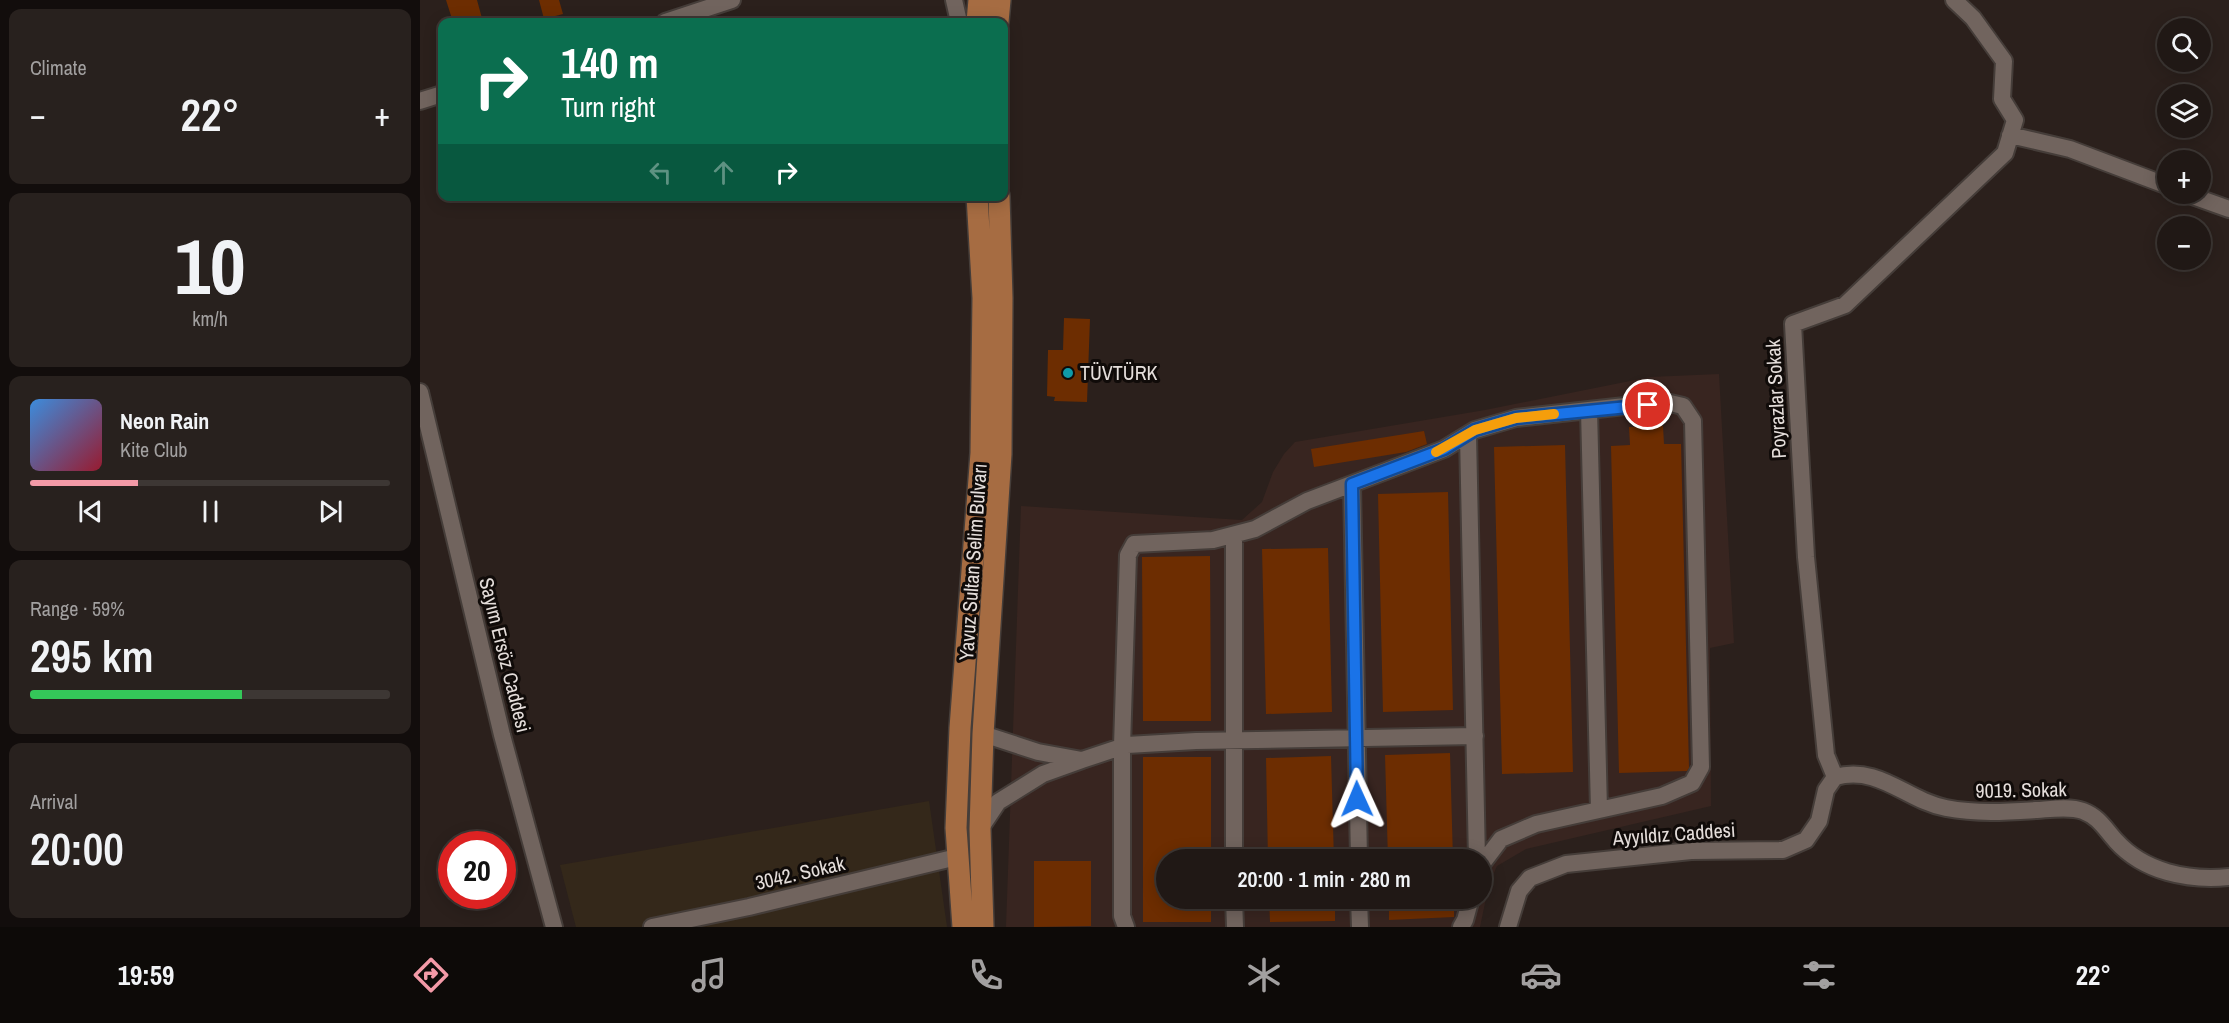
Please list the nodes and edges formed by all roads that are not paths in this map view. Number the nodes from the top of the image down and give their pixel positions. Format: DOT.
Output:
graph roads {
  1 [pos="732,0"];
  2 [pos="954,0"];
  3 [pos="979,0"];
  4 [pos="1000,0"];
  5 [pos="1954,0"];
  6 [pos="711,4"];
  7 [pos="675,18"];
  8 [pos="958,18"];
  9 [pos="977,18"];
  10 [pos="998,18"];
  11 [pos="438,95"];
  12 [pos="420,101"];
  13 [pos="2010,135"];
  14 [pos="2157,182"];
  15 [pos="977,201"];
  16 [pos="999,201"];
  17 [pos="2211,203"];
  18 [pos="2229,209"];
  19 [pos="420,392"];
  20 [pos="1589,410"];
  21 [pos="1468,435"];
  22 [pos="1352,484"];
  23 [pos="1234,535"];
  24 [pos="983,734"];
  25 [pos="1475,736"];
  26 [pos="1356,739"];
  27 [pos="1234,741"];
  28 [pos="1122,747"];
  29 [pos="1082,760"];
  30 [pos="1835,777"];
  31 [pos="1599,810"];
  32 [pos="980,829"];
  33 [pos="1234,849"];
  34 [pos="1359,849"];
  35 [pos="1477,849"];
  36 [pos="1492,850"];
  37 [pos="957,857"];
  38 [pos="2229,877"];
  39 [pos="1234,909"];
  40 [pos="1359,909"];
  41 [pos="1468,909"];
  42 [pos="690,923"];
  43 [pos="554,927"];
  44 [pos="652,927"];
  45 [pos="963,927"];
  46 [pos="983,927"];
  47 [pos="1126,927"];
  48 [pos="1235,927"];
  49 [pos="1360,927"];
  50 [pos="1461,927"];
  51 [pos="1508,927"];
  1 -- 6 [label="street"];
  2 -- 8 [label="street"];
  3 -- 9 [label="main road"];
  4 -- 10 [label="main road"];
  5 -- 13 [label="street"];
  6 -- 7 [label="street"];
  11 -- 12 [label="street"];
  13 -- 14 [label="street"];
  13 -- 30 [label="street, Poyrazlar Sokak"];
  15 -- 37 [label="main road, Yavuz Sultan Selim Bulvarı"];
  16 -- 24 [label="main road, Yavuz Sultan Selim Bulvarı"];
  17 -- 18 [label="street"];
  19 -- 43 [label="street, Sayım Ersöz Caddesi"];
  20 -- 21 [label="street"];
  20 -- 31 [label="street"];
  20 -- 31 [label="street"];
  21 -- 22 [label="street"];
  21 -- 25 [label="street"];
  22 -- 23 [label="street"];
  22 -- 26 [label="street"];
  23 -- 27 [label="street"];
  23 -- 28 [label="street"];
  24 -- 29 [label="street"];
  24 -- 32 [label="main road, Yavuz Sultan Selim Bulvarı"];
  25 -- 26 [label="street"];
  25 -- 35 [label="street"];
  26 -- 27 [label="street"];
  26 -- 34 [label="street"];
  27 -- 28 [label="street"];
  27 -- 33 [label="street"];
  28 -- 29 [label="street"];
  28 -- 47 [label="street"];
  29 -- 32 [label="street"];
  30 -- 38 [label="street, 9019. Sokak"];
  30 -- 51 [label="street, Ayyıldız Caddesi"];
  31 -- 36 [label="street"];
  32 -- 46 [label="main road, Yavuz Sultan Selim Bulvarı"];
  37 -- 42 [label="street, 3042. Sokak"];
  37 -- 45 [label="main road, Yavuz Sultan Selim Bulvarı"];
  39 -- 48 [label="street"];
  40 -- 49 [label="street"];
  41 -- 50 [label="street"];
  42 -- 44 [label="street, 3042. Sokak"];
}
